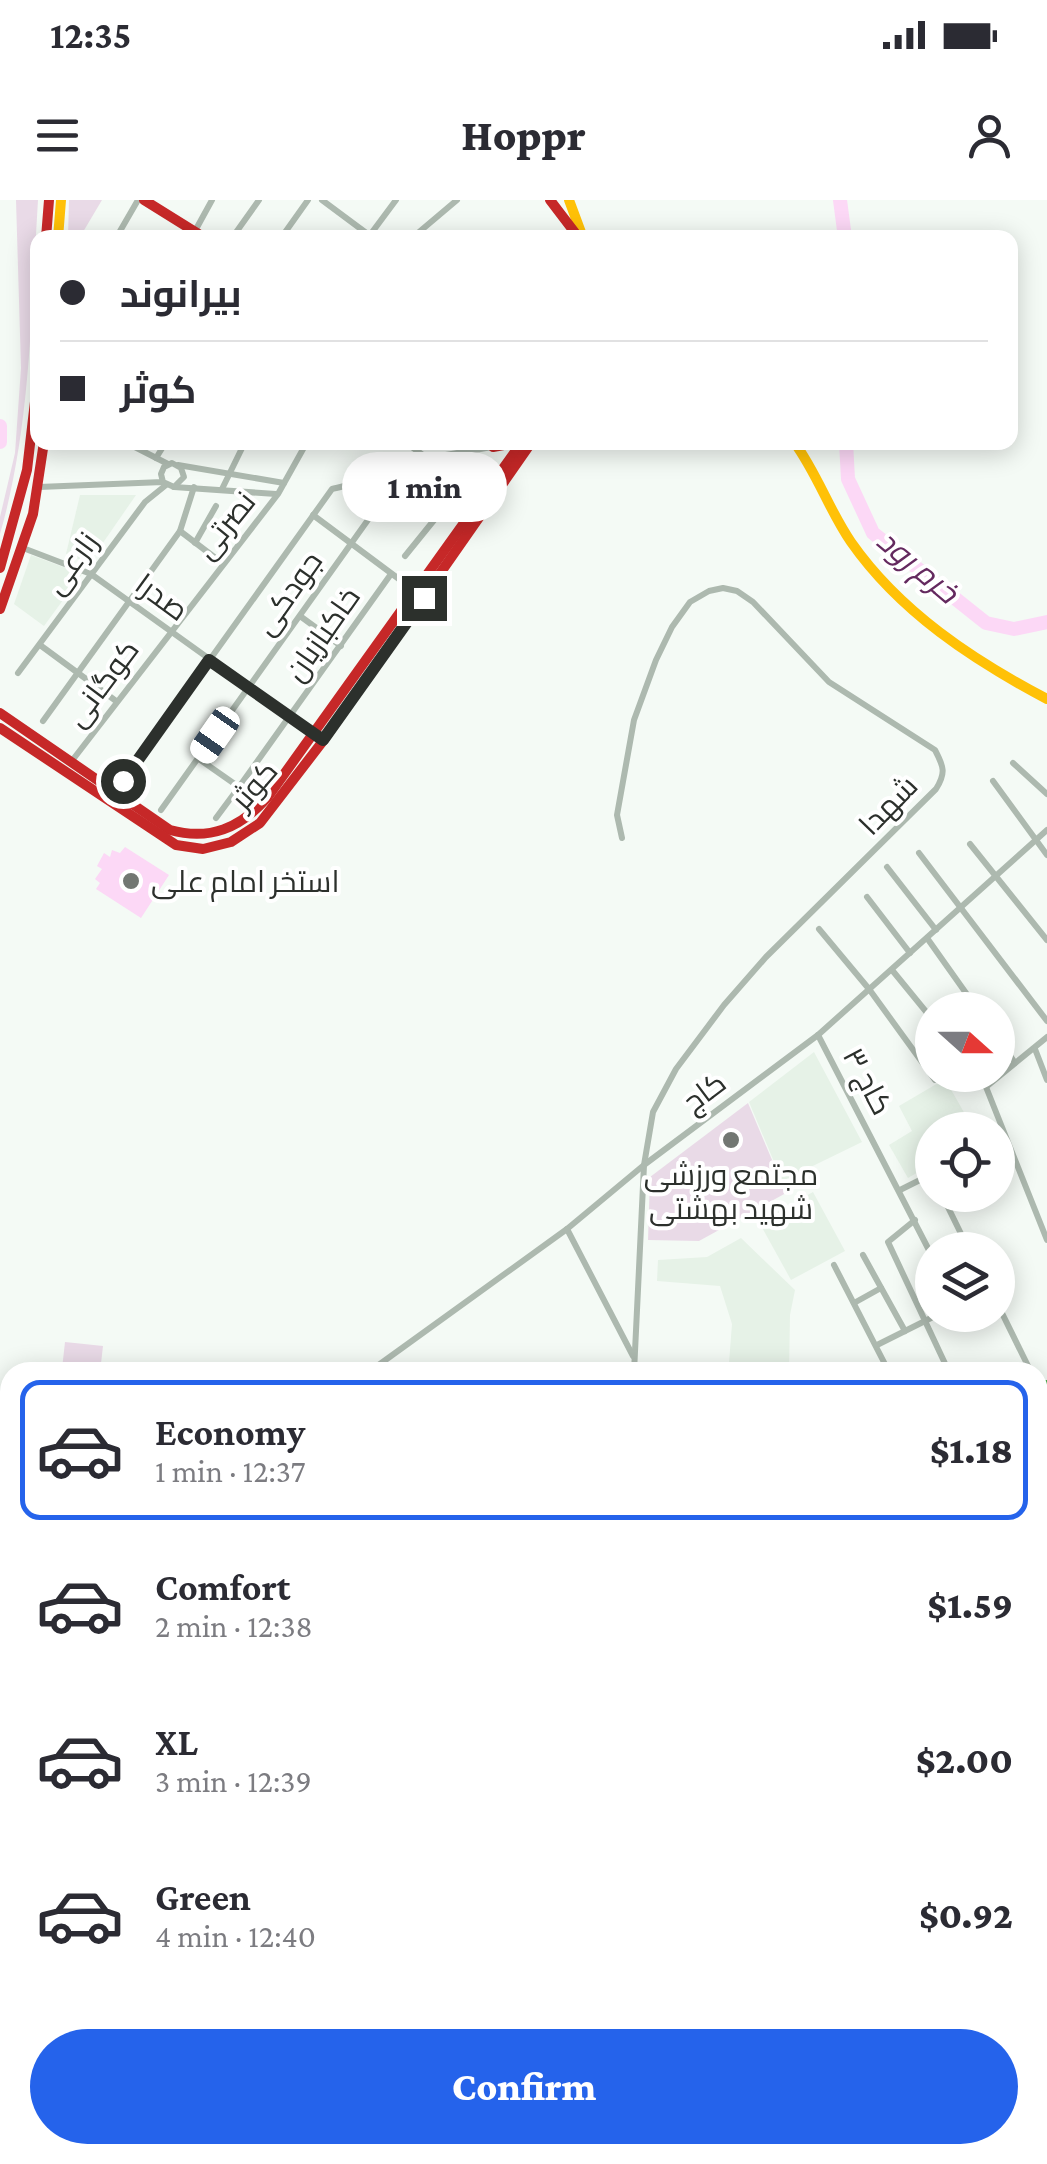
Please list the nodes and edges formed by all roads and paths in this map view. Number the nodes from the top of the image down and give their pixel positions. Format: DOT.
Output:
graph roads {
  1 [pos="49,200"];
  2 [pos="61,200"];
  3 [pos="141,200"];
  4 [pos="212,200"];
  5 [pos="259,200"];
  6 [pos="308,200"];
  7 [pos="322,200"];
  8 [pos="396,200"];
  9 [pos="457,200"];
  10 [pos="550,200"];
  11 [pos="569,200"];
  12 [pos="47,230"];
  13 [pos="59,230"];
  14 [pos="121,230"];
  15 [pos="193,230"];
  16 [pos="201,230"];
  17 [pos="238,230"];
  18 [pos="287,230"];
  19 [pos="360,230"];
  20 [pos="373,230"];
  21 [pos="421,230"];
  22 [pos="574,230"];
  23 [pos="578,230"];
  24 [pos="30,450"];
  25 [pos="43,450"];
  26 [pos="140,450"];
  27 [pos="161,450"];
  28 [pos="241,450"];
  29 [pos="303,450"];
  30 [pos="416,450"];
  31 [pos="477,450"];
  32 [pos="516,450"];
  33 [pos="526,450"];
  34 [pos="800,450"];
  35 [pos="469,453"];
  36 [pos="156,458"];
  37 [pos="428,458"];
  38 [pos="168,464"];
  39 [pos="178,465"];
  40 [pos="28,470"];
  41 [pos="353,471"];
  42 [pos="42,472"];
  43 [pos="229,474"];
  44 [pos="400,475"];
  45 [pos="394,482"];
  46 [pos="284,483"];
  47 [pos="168,485"];
  48 [pos="38,486"];
  49 [pos="194,488"];
  50 [pos="222,488"];
  51 [pos="464,488"];
  52 [pos="278,494"];
  53 [pos="216,506"];
  54 [pos="313,515"];
  55 [pos="180,531"];
  56 [pos="454,540"];
  57 [pos="195,543"];
  58 [pos="350,544"];
  59 [pos="23,548"];
  60 [pos="405,556"];
  61 [pos="222,564"];
  62 [pos="0,568"];
  63 [pos="92,574"];
  64 [pos="391,574"];
  65 [pos="420,595"];
  66 [pos="127,600"];
  67 [pos="0,609"];
  68 [pos="300,616"];
  69 [pos="170,630"];
  70 [pos="40,644"];
  71 [pos="341,646"];
  72 [pos="209,660"];
  73 [pos="77,672"];
  74 [pos="18,674"];
  75 [pos="248,688"];
  76 [pos="1047,700"];
  77 [pos="116,702"];
  78 [pos="1,718"];
  79 [pos="290,718"];
  80 [pos="43,722"];
  81 [pos="318,738"];
  82 [pos="198,758"];
  83 [pos="71,762"];
  84 [pos="1013,763"];
  85 [pos="123,781"];
  86 [pos="993,781"];
  87 [pos="239,787"];
  88 [pos="102,790"];
  89 [pos="1047,794"];
  90 [pos="161,810"];
  91 [pos="216,818"];
  92 [pos="1047,830"];
  93 [pos="622,838"];
  94 [pos="1036,840"];
  95 [pos="970,844"];
  96 [pos="919,853"];
  97 [pos="1047,855"];
  98 [pos="887,867"];
  99 [pos="996,876"];
  100 [pos="867,897"];
  101 [pos="960,909"];
  102 [pos="819,929"];
  103 [pos="936,930"];
  104 [pos="927,938"];
  105 [pos="1047,940"];
  106 [pos="910,953"];
  107 [pos="892,969"];
  108 [pos="870,989"];
  109 [pos="965,992"];
  110 [pos="915,998"];
  111 [pos="1047,1021"];
  112 [pos="818,1035"];
  113 [pos="1047,1038"];
  114 [pos="1034,1048"];
  115 [pos="915,1051"];
  116 [pos="1016,1064"];
  117 [pos="1047,1080"];
  118 [pos="1015,1155"];
  119 [pos="644,1165"];
  120 [pos="915,1183"];
  121 [pos="900,1190"];
  122 [pos="915,1220"];
  123 [pos="567,1228"];
  124 [pos="921,1232"];
  125 [pos="1047,1240"];
  126 [pos="864,1255"];
  127 [pos="834,1266"];
  128 [pos="881,1288"];
  129 [pos="915,1300"];
  130 [pos="854,1303"];
  131 [pos="915,1326"];
  132 [pos="905,1331"];
  133 [pos="930,1332"];
  134 [pos="1011,1332"];
  135 [pos="877,1345"];
  136 [pos="634,1360"];
  137 [pos="383,1362"];
  138 [pos="885,1362"];
  139 [pos="944,1362"];
  140 [pos="1027,1362"];
  1 -- 12 [label="main road"];
  2 -- 13 [label="main road"];
  3 -- 14 [label="street"];
  3 -- 15 [label="main road"];
  4 -- 16 [label="street"];
  5 -- 17 [label="street"];
  6 -- 18 [label="street"];
  7 -- 19 [label="street"];
  8 -- 20 [label="street"];
  9 -- 21 [label="street"];
  10 -- 22 [label="main road"];
  11 -- 23 [label="main road"];
  24 -- 40 [label="main road"];
  25 -- 42 [label="main road"];
  26 -- 36 [label="street"];
  27 -- 36 [label="street"];
  28 -- 43 [label="street"];
  29 -- 46 [label="street, نصرتی"];
  30 -- 37 [label="street"];
  31 -- 35 [label="street"];
  32 -- 56 [label="main road, کوثر"];
  33 -- 65 [label="main road, کوثر"];
  34 -- 76 [label="main road"];
  35 -- 37 [label="street"];
  35 -- 51 [label="street"];
  36 -- 38 [label="street"];
  37 -- 41 [label="street"];
  38 -- 39 [label="street"];
  38 -- 47 [label="street"];
  39 -- 43 [label="street"];
  39 -- 47 [label="street"];
  40 -- 42 [label="main road"];
  40 -- 62 [label="main road"];
  42 -- 48 [label="main road"];
  43 -- 46 [label="street"];
  43 -- 50 [label="street"];
  44 -- 45 [label="street, جودکی"];
  44 -- 51 [label="street"];
  44 -- 54 [label="street"];
  45 -- 58 [label="street, جودکی"];
  45 -- 60 [label="street"];
  46 -- 52 [label="street, نصرتی"];
  47 -- 48 [label="street"];
  47 -- 49 [label="street"];
  47 -- 63 [label="street, زارعی"];
  48 -- 59 [label="main road"];
  49 -- 50 [label="street"];
  49 -- 55 [label="street"];
  50 -- 52 [label="street"];
  51 -- 56 [label="street"];
  52 -- 61 [label="street, نصرتی"];
  53 -- 57 [label="street"];
  54 -- 58 [label="street"];
  54 -- 72 [label="street"];
  55 -- 57 [label="street"];
  55 -- 66 [label="street"];
  56 -- 65 [label="main road, کوثر"];
  57 -- 61 [label="street"];
  58 -- 64 [label="street"];
  58 -- 68 [label="street, جودکی"];
  59 -- 63 [label="street, صدرا"];
  59 -- 67 [label="main road"];
  61 -- 69 [label="street, نصرتی"];
  63 -- 66 [label="street, صدرا"];
  63 -- 70 [label="street, زارعی"];
  64 -- 65 [label="street"];
  64 -- 71 [label="street, خاکبازیان"];
  65 -- 81 [label="main road, کوثر"];
  66 -- 69 [label="street, صدرا"];
  66 -- 73 [label="street"];
  68 -- 71 [label="street"];
  68 -- 75 [label="street, جودکی"];
  69 -- 72 [label="street, صدرا"];
  69 -- 77 [label="street, کوگانی"];
  70 -- 73 [label="street"];
  70 -- 74 [label="street, زارعی"];
  71 -- 79 [label="street, خاکبازیان"];
  72 -- 75 [label="street, صدرا"];
  72 -- 85 [label="street"];
  73 -- 77 [label="street"];
  73 -- 80 [label="street"];
  75 -- 79 [label="street, صدرا"];
  75 -- 82 [label="street, جودکی"];
  77 -- 83 [label="street, کوگانی"];
  78 -- 83 [label="main road, کوثر"];
  78 -- 88 [label="main road, کوثر"];
  79 -- 81 [label="street, صدرا"];
  79 -- 87 [label="street, خاکبازیان"];
  81 -- 88 [label="main road, کوثر"];
  82 -- 87 [label="street"];
  82 -- 90 [label="street, جودکی"];
  83 -- 88 [label="main road, کوثر"];
  84 -- 89 [label="street"];
  86 -- 94 [label="street"];
  87 -- 91 [label="street, خاکبازیان"];
  92 -- 94 [label="street, کاج"];
  93 -- 119 [label="street, شهدا"];
  94 -- 97 [label="street"];
  94 -- 99 [label="street, کاج"];
  95 -- 99 [label="street"];
  96 -- 101 [label="street"];
  98 -- 103 [label="street"];
  99 -- 101 [label="street, کاج"];
  99 -- 105 [label="street"];
  100 -- 106 [label="street"];
  101 -- 103 [label="street, کاج"];
  101 -- 111 [label="street"];
  102 -- 108 [label="street"];
  103 -- 104 [label="street, کاج"];
  104 -- 106 [label="street, کاج"];
  104 -- 109 [label="street"];
  106 -- 107 [label="street, کاج"];
  107 -- 108 [label="street, کاج"];
  107 -- 110 [label="street"];
  108 -- 112 [label="street, کاج"];
  108 -- 115 [label="street"];
  112 -- 119 [label="street, کاج"];
  112 -- 121 [label="street, کاج ۳"];
  113 -- 114 [label="street"];
  114 -- 116 [label="street"];
  114 -- 117 [label="street"];
  118 -- 125 [label="street"];
  119 -- 123 [label="street, کاج"];
  119 -- 136 [label="street, شهدا"];
  120 -- 121 [label="street"];
  121 -- 122 [label="street, کاج ۳"];
  122 -- 124 [label="street, کاج ۳"];
  122 -- 129 [label="street"];
  123 -- 136 [label="street"];
  123 -- 137 [label="street, کاج"];
  126 -- 128 [label="street"];
  127 -- 130 [label="street"];
  128 -- 130 [label="street"];
  128 -- 132 [label="street"];
  130 -- 135 [label="street"];
  131 -- 132 [label="street"];
  132 -- 135 [label="street"];
  133 -- 139 [label="street"];
  134 -- 140 [label="street"];
  135 -- 138 [label="street"];
}
